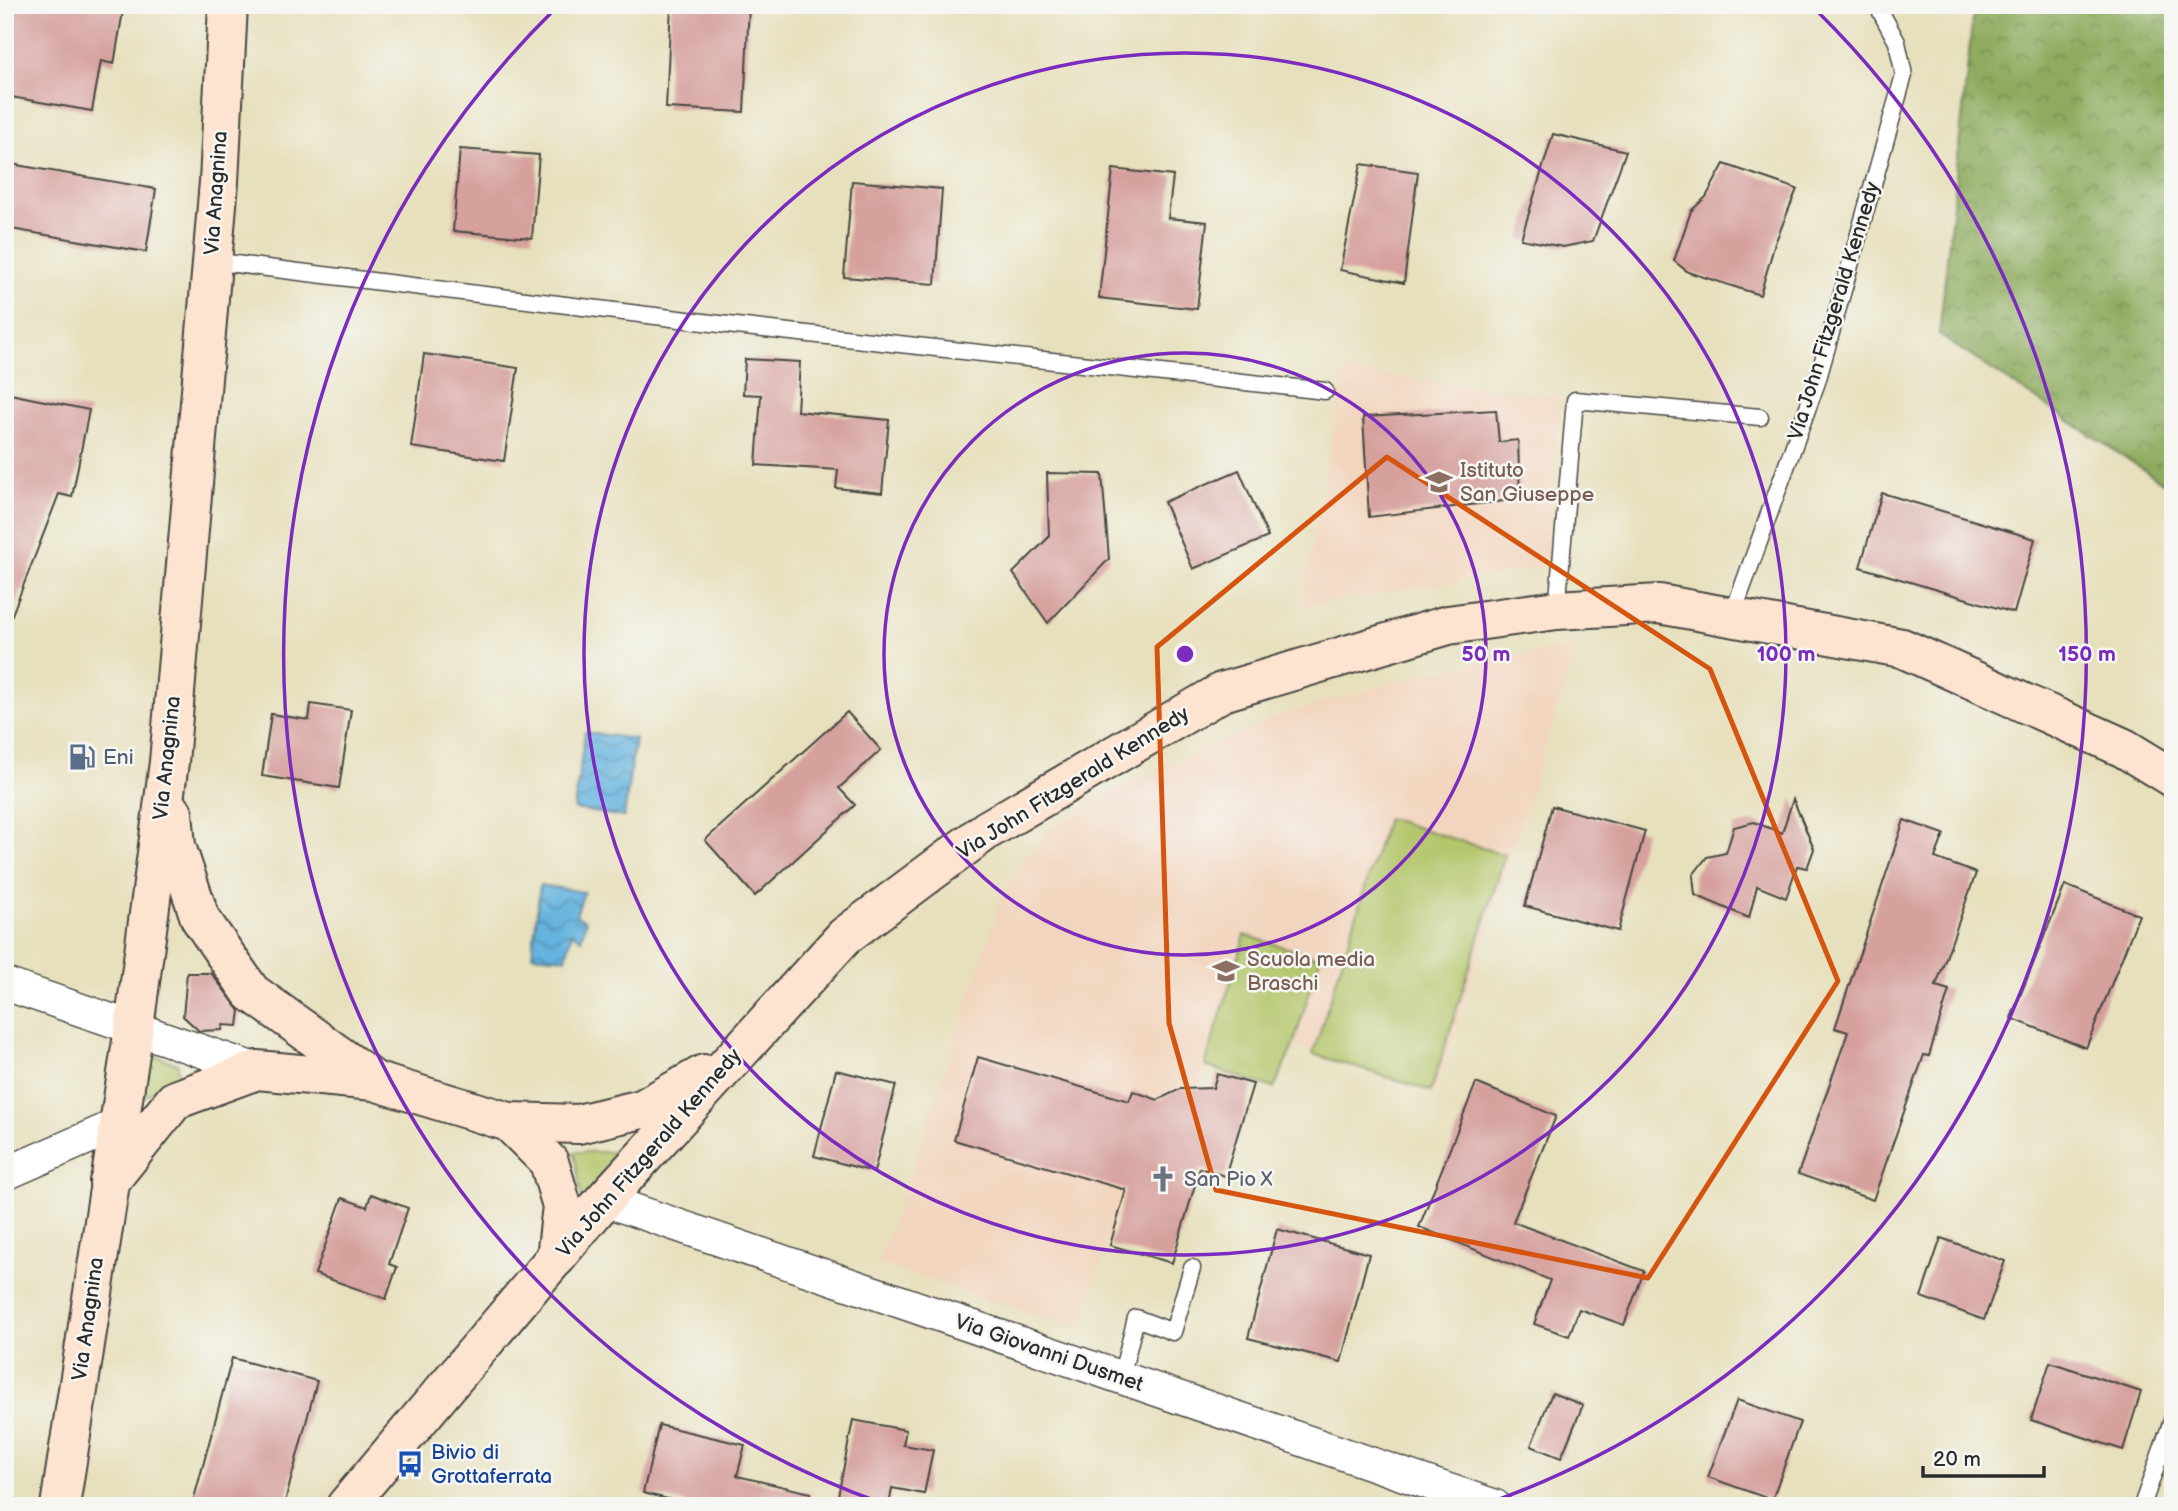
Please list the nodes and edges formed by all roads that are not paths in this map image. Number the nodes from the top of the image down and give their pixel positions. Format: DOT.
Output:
graph roads {
  1 [pos="228,5"];
  2 [pos="1877,5"];
  3 [pos="211,261"];
  4 [pos="1325,391"];
  5 [pos="1760,417"];
  6 [pos="1557,610"];
  7 [pos="1732,616"];
  8 [pos="169,762"];
  9 [pos="2173,778"];
  10 [pos="5,985"];
  11 [pos="134,1028"];
  12 [pos="732,1059"];
  13 [pos="257,1070"];
  14 [pos="374,1081"];
  15 [pos="509,1122"];
  16 [pos="117,1125"];
  17 [pos="5,1174"];
  18 [pos="108,1184"];
  19 [pos="604,1200"];
  20 [pos="556,1258"];
  21 [pos="1192,1268"];
  22 [pos="1121,1377"];
  23 [pos="2173,1418"];
  24 [pos="60,1506"];
  25 [pos="346,1506"];
  26 [pos="1495,1506"];
  27 [pos="2142,1506"];
  1 -- 3 [label="main road, Via Anagnina"];
  2 -- 7 [label="lane, Via John Fitzgerald Kennedy"];
  3 -- 4 [label="lane"];
  3 -- 8 [label="main road, Via Anagnina"];
  5 -- 6 [label="lane"];
  6 -- 7 [label="main road, Via John Fitzgerald Kennedy"];
  6 -- 12 [label="main road, Via John Fitzgerald Kennedy"];
  7 -- 9 [label="main road, Via John Fitzgerald Kennedy"];
  8 -- 11 [label="main road, Via Anagnina"];
  8 -- 14 [label="main road"];
  10 -- 11 [label="street"];
  11 -- 13 [label="street"];
  11 -- 16 [label="main road, Via Anagnina"];
  12 -- 15 [label="main road"];
  12 -- 19 [label="main road, Via John Fitzgerald Kennedy"];
  13 -- 14 [label="main road"];
  13 -- 18 [label="main road"];
  14 -- 15 [label="main road"];
  15 -- 20 [label="main road"];
  16 -- 17 [label="street"];
  16 -- 18 [label="main road, Via Anagnina"];
  18 -- 24 [label="main road, Via Anagnina"];
  19 -- 20 [label="main road, Via John Fitzgerald Kennedy"];
  19 -- 22 [label="street, Via Giovanni Dusmet"];
  20 -- 25 [label="main road, Via John Fitzgerald Kennedy"];
  21 -- 22 [label="lane"];
  22 -- 26 [label="street, Via Giovanni Dusmet"];
  23 -- 27 [label="lane"];
}
